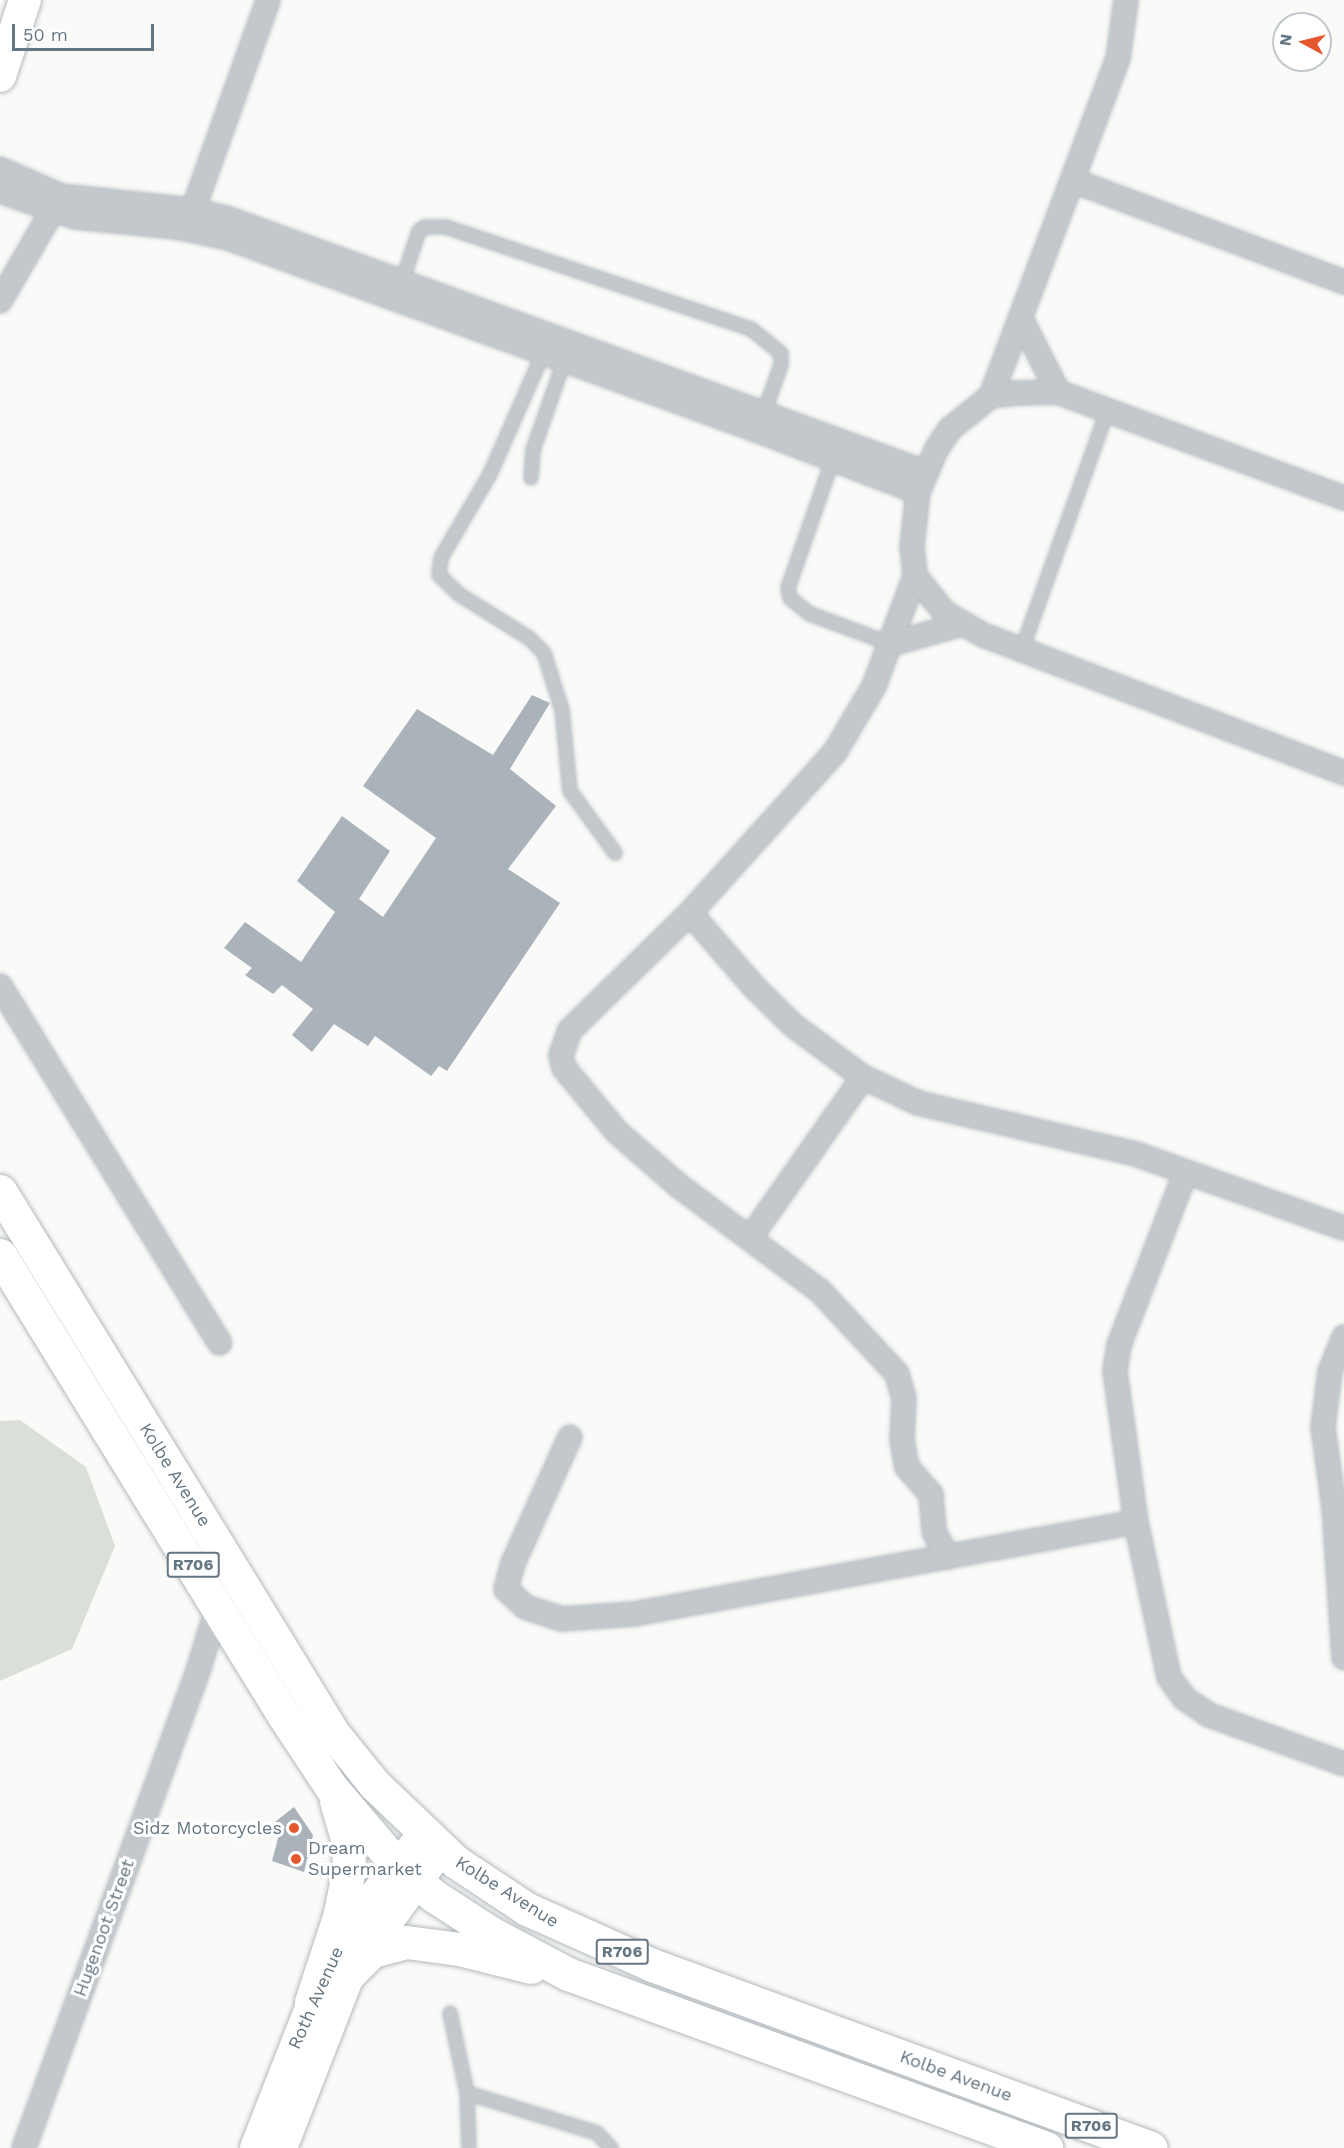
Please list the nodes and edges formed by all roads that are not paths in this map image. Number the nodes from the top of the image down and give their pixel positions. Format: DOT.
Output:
graph roads {
  1 [pos="8,0"];
  2 [pos="25,0"];
  3 [pos="268,0"];
  4 [pos="1126,0"];
  5 [pos="0,14"];
  6 [pos="0,76"];
  7 [pos="0,169"];
  8 [pos="1074,181"];
  9 [pos="0,191"];
  10 [pos="56,204"];
  11 [pos="189,219"];
  12 [pos="1344,282"];
  13 [pos="399,290"];
  14 [pos="0,301"];
  15 [pos="1022,321"];
  16 [pos="557,348"];
  17 [pos="1058,392"];
  18 [pos="991,396"];
  19 [pos="1108,409"];
  20 [pos="761,421"];
  21 [pos="835,450"];
  22 [pos="531,478"];
  23 [pos="921,482"];
  24 [pos="1344,498"];
  25 [pos="915,576"];
  26 [pos="962,624"];
  27 [pos="891,644"];
  28 [pos="1021,652"];
  29 [pos="1344,773"];
  30 [pos="615,853"];
  31 [pos="690,913"];
  32 [pos="0,986"];
  33 [pos="863,1077"];
  34 [pos="1185,1174"];
  35 [pos="0,1191"];
  36 [pos="1344,1228"];
  37 [pos="750,1238"];
  38 [pos="0,1255"];
  39 [pos="1344,1337"];
  40 [pos="220,1343"];
  41 [pos="570,1437"];
  42 [pos="1136,1522"];
  43 [pos="948,1557"];
  44 [pos="218,1605"];
  45 [pos="1344,1658"];
  46 [pos="1344,1764"];
  47 [pos="331,1787"];
  48 [pos="433,1841"];
  49 [pos="406,1873"];
  50 [pos="349,1974"];
  51 [pos="568,1974"];
  52 [pos="311,2002"];
  53 [pos="450,2013"];
  54 [pos="467,2093"];
  55 [pos="1031,2104"];
  56 [pos="1026,2144"];
  57 [pos="24,2148"];
  58 [pos="256,2148"];
  59 [pos="281,2148"];
  60 [pos="470,2148"];
  61 [pos="611,2148"];
  62 [pos="1151,2148"];
  1 -- 5 [label="street"];
  2 -- 6 [label="street"];
  3 -- 11 [label="street"];
  4 -- 8 [label="street"];
  7 -- 10 [label="street"];
  8 -- 12 [label="street"];
  8 -- 15 [label="street"];
  9 -- 10 [label="street"];
  10 -- 11 [label="street"];
  10 -- 14 [label="street"];
  11 -- 13 [label="street"];
  13 -- 16 [label="street"];
  13 -- 20 [label="lane"];
  15 -- 17 [label="street"];
  15 -- 18 [label="street"];
  16 -- 20 [label="street"];
  16 -- 22 [label="lane"];
  16 -- 30 [label="lane"];
  17 -- 18 [label="street"];
  17 -- 19 [label="street"];
  18 -- 23 [label="street"];
  19 -- 24 [label="street"];
  19 -- 28 [label="lane"];
  20 -- 21 [label="street"];
  21 -- 23 [label="street"];
  21 -- 27 [label="lane"];
  23 -- 25 [label="street"];
  25 -- 26 [label="street"];
  25 -- 27 [label="street"];
  26 -- 27 [label="street"];
  26 -- 28 [label="street"];
  27 -- 31 [label="street"];
  28 -- 29 [label="street"];
  31 -- 33 [label="street"];
  31 -- 37 [label="street"];
  32 -- 40 [label="street"];
  33 -- 34 [label="street"];
  33 -- 37 [label="street"];
  34 -- 36 [label="street"];
  34 -- 42 [label="street"];
  35 -- 48 [label="main road, Kolbe Avenue / R706"];
  37 -- 43 [label="street"];
  38 -- 44 [label="main road, Kolbe Avenue / R706"];
  39 -- 45 [label="street"];
  41 -- 43 [label="street"];
  42 -- 43 [label="street"];
  42 -- 46 [label="street"];
  44 -- 47 [label="main road, Kolbe Avenue / R706"];
  44 -- 57 [label="street, Hugenoot Street"];
  47 -- 49 [label="main road, Kolbe Avenue / R706"];
  47 -- 52 [label="main road"];
  48 -- 49 [label="street, Roth Avenue"];
  48 -- 55 [label="main road, Kolbe Avenue / R706"];
  49 -- 50 [label="street, Roth Avenue"];
  49 -- 51 [label="main road, Kolbe Avenue / R706"];
  49 -- 52 [label="street, Roth Avenue"];
  50 -- 51 [label="main road"];
  50 -- 59 [label="street, Roth Avenue"];
  51 -- 56 [label="main road, Kolbe Avenue / R706"];
  52 -- 58 [label="street, Roth Avenue"];
  53 -- 54 [label="lane"];
  54 -- 60 [label="lane"];
  54 -- 61 [label="lane"];
  55 -- 56 [label="main road"];
  55 -- 62 [label="main road, Kolbe Avenue / R706"];
}
